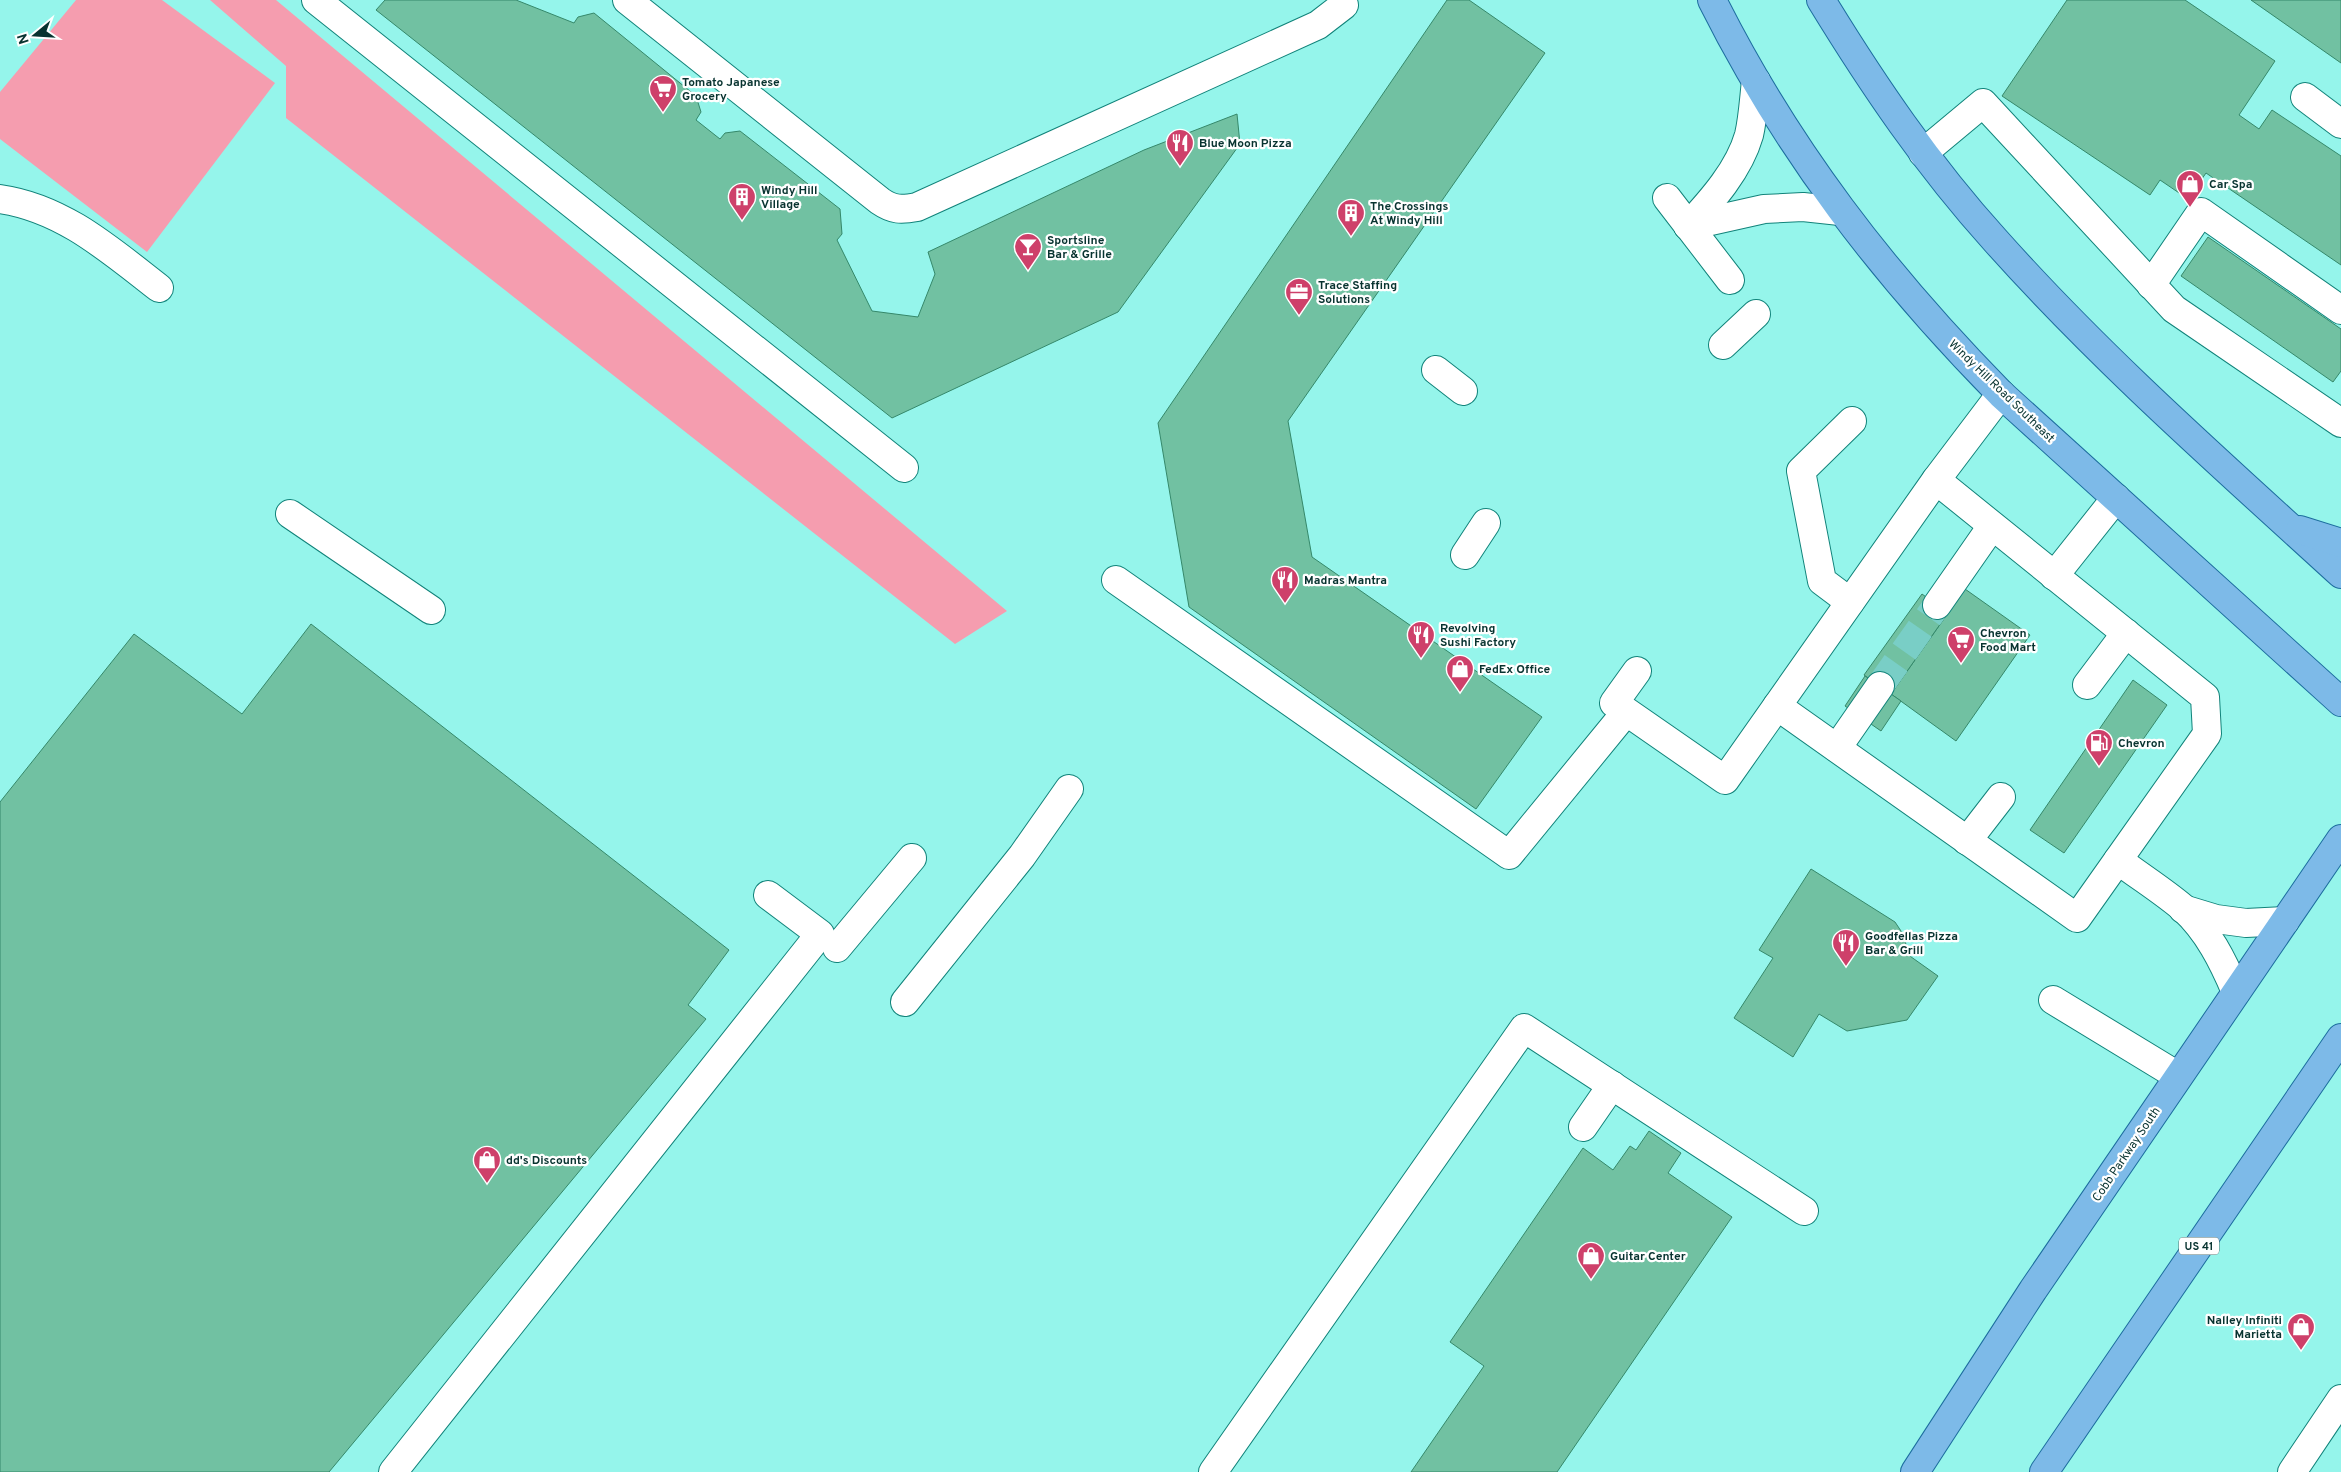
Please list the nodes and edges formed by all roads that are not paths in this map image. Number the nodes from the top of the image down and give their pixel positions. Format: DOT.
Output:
graph roads {
  1 [pos="316,0"];
  2 [pos="627,0"];
  3 [pos="1342,0"];
  4 [pos="1712,0"];
  5 [pos="1821,0"];
  6 [pos="1756,81"];
  7 [pos="2304,97"];
  8 [pos="2341,124"];
  9 [pos="1923,153"];
  10 [pos="1668,198"];
  11 [pos="0,199"];
  12 [pos="1840,211"];
  13 [pos="1688,226"];
  14 [pos="1730,280"];
  15 [pos="2151,285"];
  16 [pos="159,288"];
  17 [pos="2341,310"];
  18 [pos="1756,314"];
  19 [pos="1723,345"];
  20 [pos="1436,370"];
  21 [pos="1463,391"];
  22 [pos="2001,394"];
  23 [pos="1852,421"];
  24 [pos="2341,423"];
  25 [pos="904,468"];
  26 [pos="1936,480"];
  27 [pos="2116,498"];
  28 [pos="290,514"];
  29 [pos="1486,523"];
  30 [pos="1992,526"];
  31 [pos="2289,526"];
  32 [pos="2341,543"];
  33 [pos="1465,555"];
  34 [pos="2341,574"];
  35 [pos="2054,576"];
  36 [pos="1116,580"];
  37 [pos="1850,602"];
  38 [pos="1937,605"];
  39 [pos="431,610"];
  40 [pos="2126,633"];
  41 [pos="1637,671"];
  42 [pos="2087,685"];
  43 [pos="1880,686"];
  44 [pos="2341,702"];
  45 [pos="1777,706"];
  46 [pos="1626,712"];
  47 [pos="1837,748"];
  48 [pos="1069,789"];
  49 [pos="2001,797"];
  50 [pos="2341,839"];
  51 [pos="1967,841"];
  52 [pos="912,858"];
  53 [pos="2118,860"];
  54 [pos="768,895"];
  55 [pos="2183,909"];
  56 [pos="2285,921"];
  57 [pos="837,948"];
  58 [pos="2236,992"];
  59 [pos="2053,1000"];
  60 [pos="904,1002"];
  61 [pos="2341,1038"];
  62 [pos="2178,1076"];
  63 [pos="1612,1085"];
  64 [pos="1583,1128"];
  65 [pos="1804,1210"];
  66 [pos="2341,1399"];
  67 [pos="2053,1466"];
  68 [pos="393,1472"];
  69 [pos="1213,1472"];
  70 [pos="1915,1472"];
  71 [pos="2292,1472"];
  1 -- 25 [label="lane"];
  2 -- 3 [label="lane"];
  4 -- 6 [label="main road, Windy Hill Road Southeast"];
  5 -- 9 [label="main road"];
  6 -- 12 [label="main road, Windy Hill Road Southeast"];
  6 -- 13 [label="lane"];
  7 -- 8 [label="lane"];
  9 -- 15 [label="lane"];
  9 -- 31 [label="main road"];
  10 -- 13 [label="lane"];
  11 -- 16 [label="lane"];
  12 -- 13 [label="lane"];
  12 -- 22 [label="main road, Windy Hill Road Southeast"];
  13 -- 14 [label="lane"];
  15 -- 17 [label="lane"];
  15 -- 24 [label="lane"];
  18 -- 19 [label="lane"];
  20 -- 21 [label="lane"];
  22 -- 26 [label="lane"];
  22 -- 27 [label="main road, Windy Hill Road Southeast"];
  23 -- 37 [label="lane"];
  26 -- 30 [label="lane"];
  26 -- 37 [label="lane"];
  27 -- 35 [label="lane"];
  27 -- 44 [label="main road, Windy Hill Road Southeast"];
  28 -- 39 [label="lane"];
  29 -- 33 [label="lane"];
  30 -- 35 [label="lane"];
  30 -- 38 [label="lane"];
  31 -- 32 [label="main road"];
  31 -- 34 [label="main road"];
  35 -- 40 [label="lane"];
  36 -- 46 [label="lane"];
  37 -- 45 [label="lane"];
  40 -- 42 [label="lane"];
  40 -- 53 [label="lane"];
  41 -- 46 [label="lane"];
  43 -- 47 [label="lane"];
  45 -- 46 [label="lane"];
  45 -- 47 [label="lane"];
  47 -- 51 [label="lane"];
  48 -- 60 [label="lane"];
  49 -- 51 [label="lane"];
  50 -- 56 [label="main road, Cobb Parkway South"];
  51 -- 53 [label="lane"];
  52 -- 57 [label="lane"];
  53 -- 55 [label="lane"];
  54 -- 68 [label="lane"];
  55 -- 56 [label="lane"];
  55 -- 58 [label="lane"];
  56 -- 58 [label="main road, Cobb Parkway South"];
  58 -- 62 [label="main road, Cobb Parkway South"];
  59 -- 62 [label="lane"];
  61 -- 67 [label="main road, US 41"];
  62 -- 70 [label="main road, Cobb Parkway South"];
  63 -- 64 [label="lane"];
  63 -- 65 [label="lane"];
  63 -- 69 [label="lane"];
  66 -- 71 [label="lane"];
}
